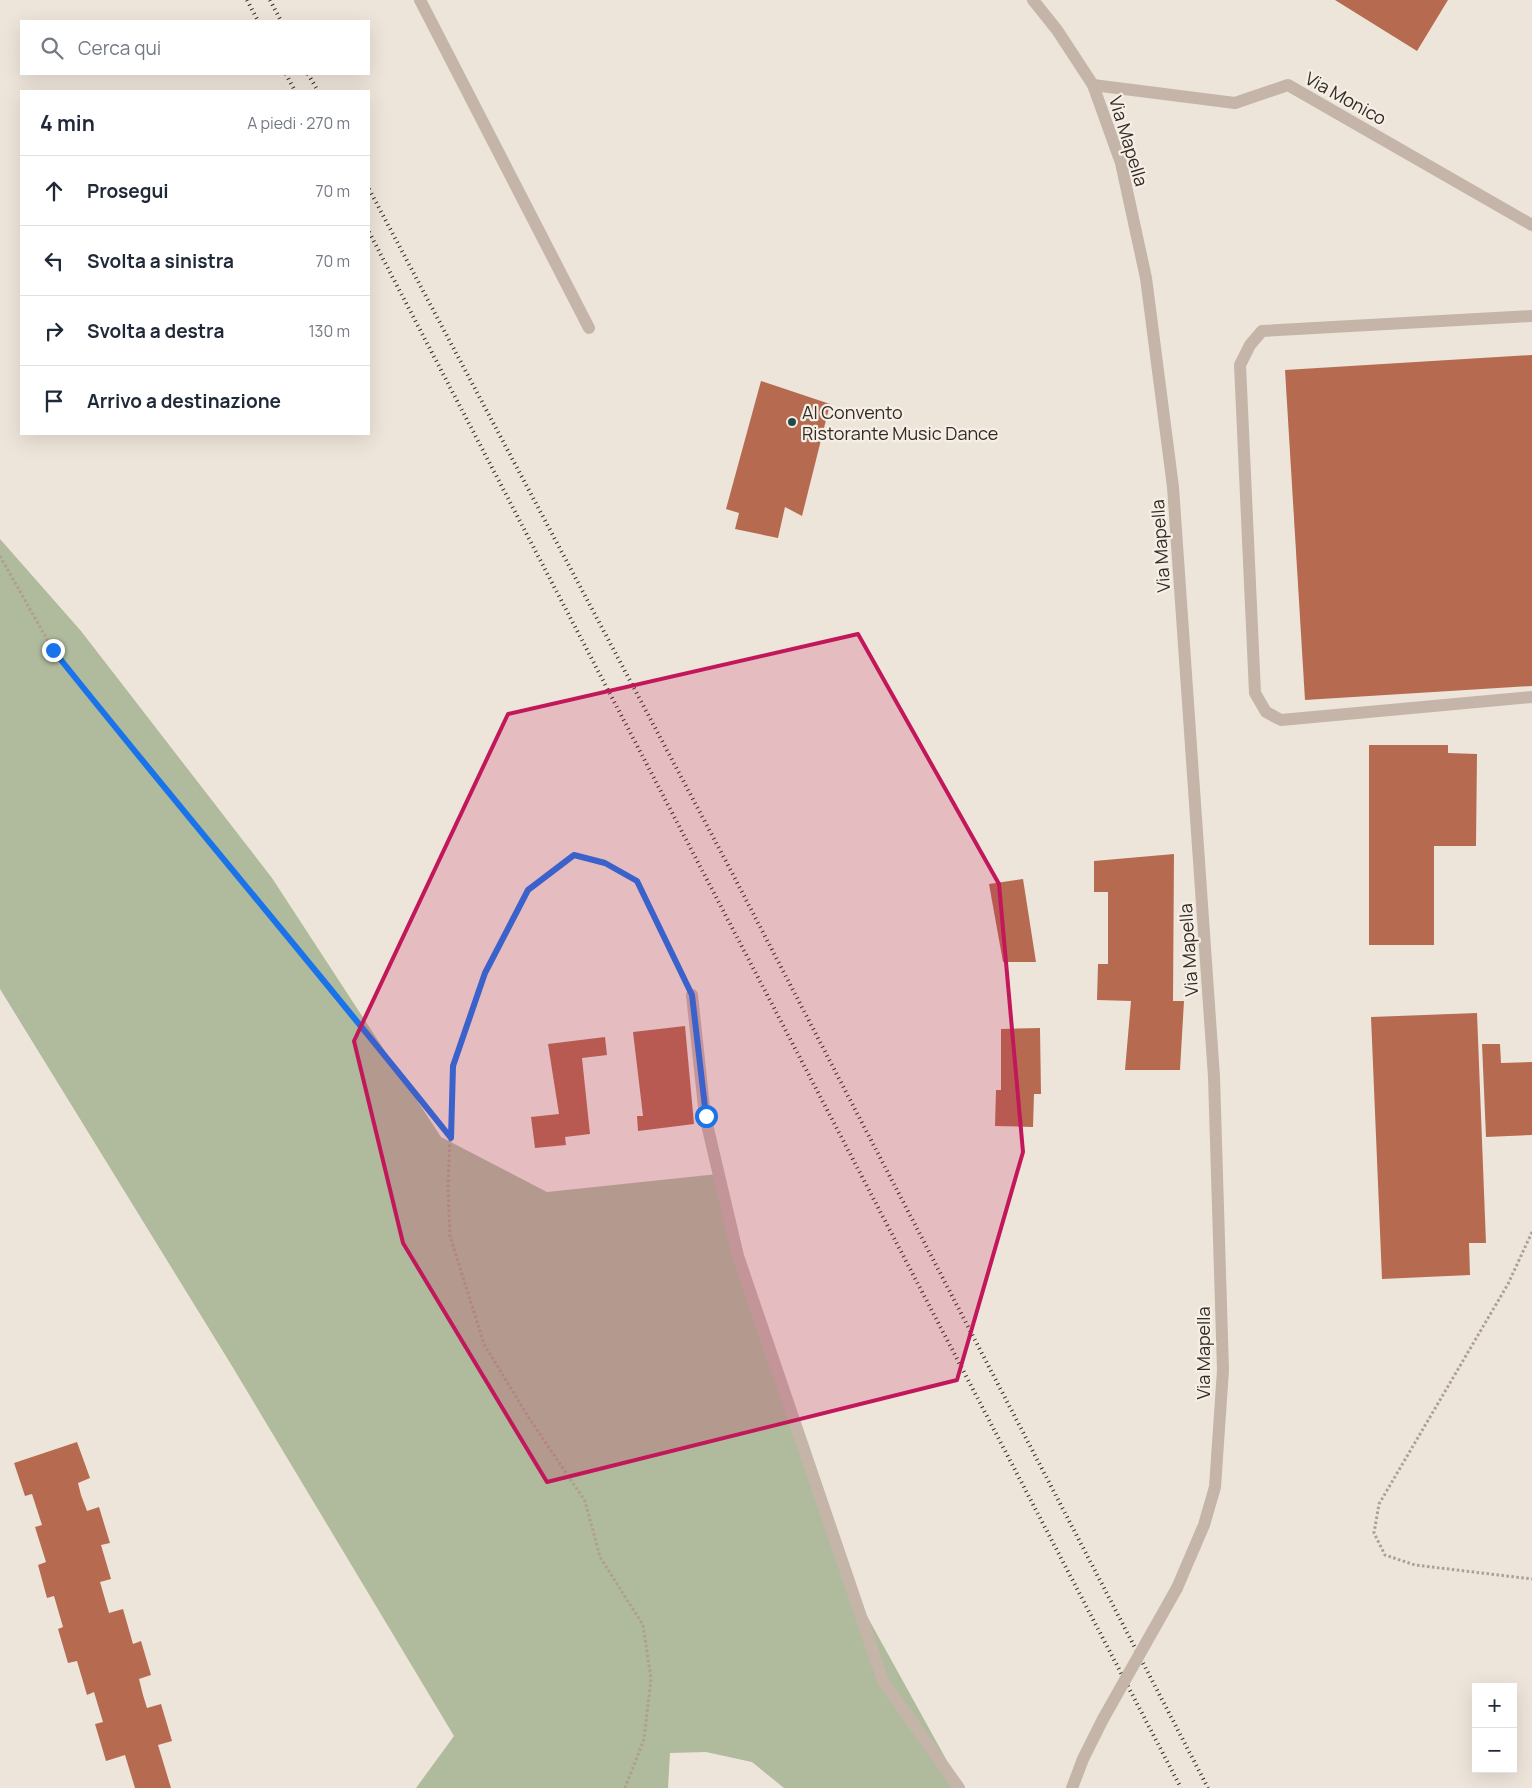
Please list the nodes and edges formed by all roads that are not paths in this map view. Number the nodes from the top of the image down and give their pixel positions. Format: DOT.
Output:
graph roads {
  1 [pos="420,0"];
  2 [pos="1033,0"];
  3 [pos="1093,85"];
  4 [pos="1532,225"];
  5 [pos="1532,316"];
  6 [pos="589,328"];
  7 [pos="1532,697"];
  8 [pos="692,995"];
  9 [pos="959,1788"];
  10 [pos="1072,1788"];
  1 -- 6 [label="street"];
  2 -- 3 [label="street, Via Mapella"];
  3 -- 4 [label="street, Via Monico"];
  3 -- 10 [label="street, Via Mapella, bridge"];
  5 -- 7 [label="street"];
  8 -- 9 [label="street"];
}
